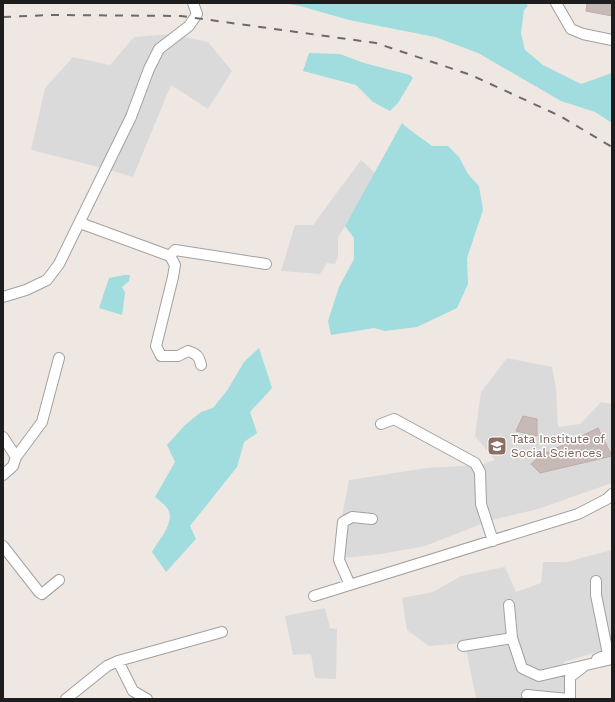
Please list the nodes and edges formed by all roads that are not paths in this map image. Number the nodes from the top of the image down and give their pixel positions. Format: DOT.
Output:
graph roads {
  1 [pos="193,3"];
  2 [pos="556,3"];
  3 [pos="612,40"];
  4 [pos="80,223"];
  5 [pos="170,256"];
  6 [pos="266,264"];
  7 [pos="3,297"];
  8 [pos="59,358"];
  9 [pos="201,365"];
  10 [pos="381,424"];
  11 [pos="3,438"];
  12 [pos="16,457"];
  13 [pos="3,475"];
  14 [pos="612,494"];
  15 [pos="372,519"];
  16 [pos="493,541"];
  17 [pos="3,546"];
  18 [pos="59,580"];
  19 [pos="596,582"];
  20 [pos="350,585"];
  21 [pos="314,596"];
  22 [pos="509,605"];
  23 [pos="222,632"];
  24 [pos="512,638"];
  25 [pos="463,646"];
  26 [pos="612,659"];
  27 [pos="118,660"];
  28 [pos="586,665"];
  29 [pos="527,695"];
  30 [pos="66,699"];
  31 [pos="147,699"];
  32 [pos="569,699"];
  1 -- 4 [label="street"];
  2 -- 3 [label="street"];
  4 -- 5 [label="street"];
  4 -- 7 [label="street"];
  5 -- 6 [label="street"];
  5 -- 9 [label="street"];
  8 -- 12 [label="street"];
  10 -- 16 [label="street"];
  11 -- 12 [label="street"];
  12 -- 13 [label="street"];
  14 -- 16 [label="street"];
  15 -- 20 [label="street"];
  16 -- 20 [label="street"];
  17 -- 18 [label="street"];
  19 -- 28 [label="street"];
  20 -- 21 [label="street"];
  22 -- 24 [label="street"];
  23 -- 27 [label="street"];
  24 -- 25 [label="street"];
  24 -- 28 [label="street"];
  26 -- 28 [label="street"];
  27 -- 30 [label="street"];
  27 -- 31 [label="street"];
  28 -- 32 [label="street"];
  29 -- 32 [label="street"];
}
